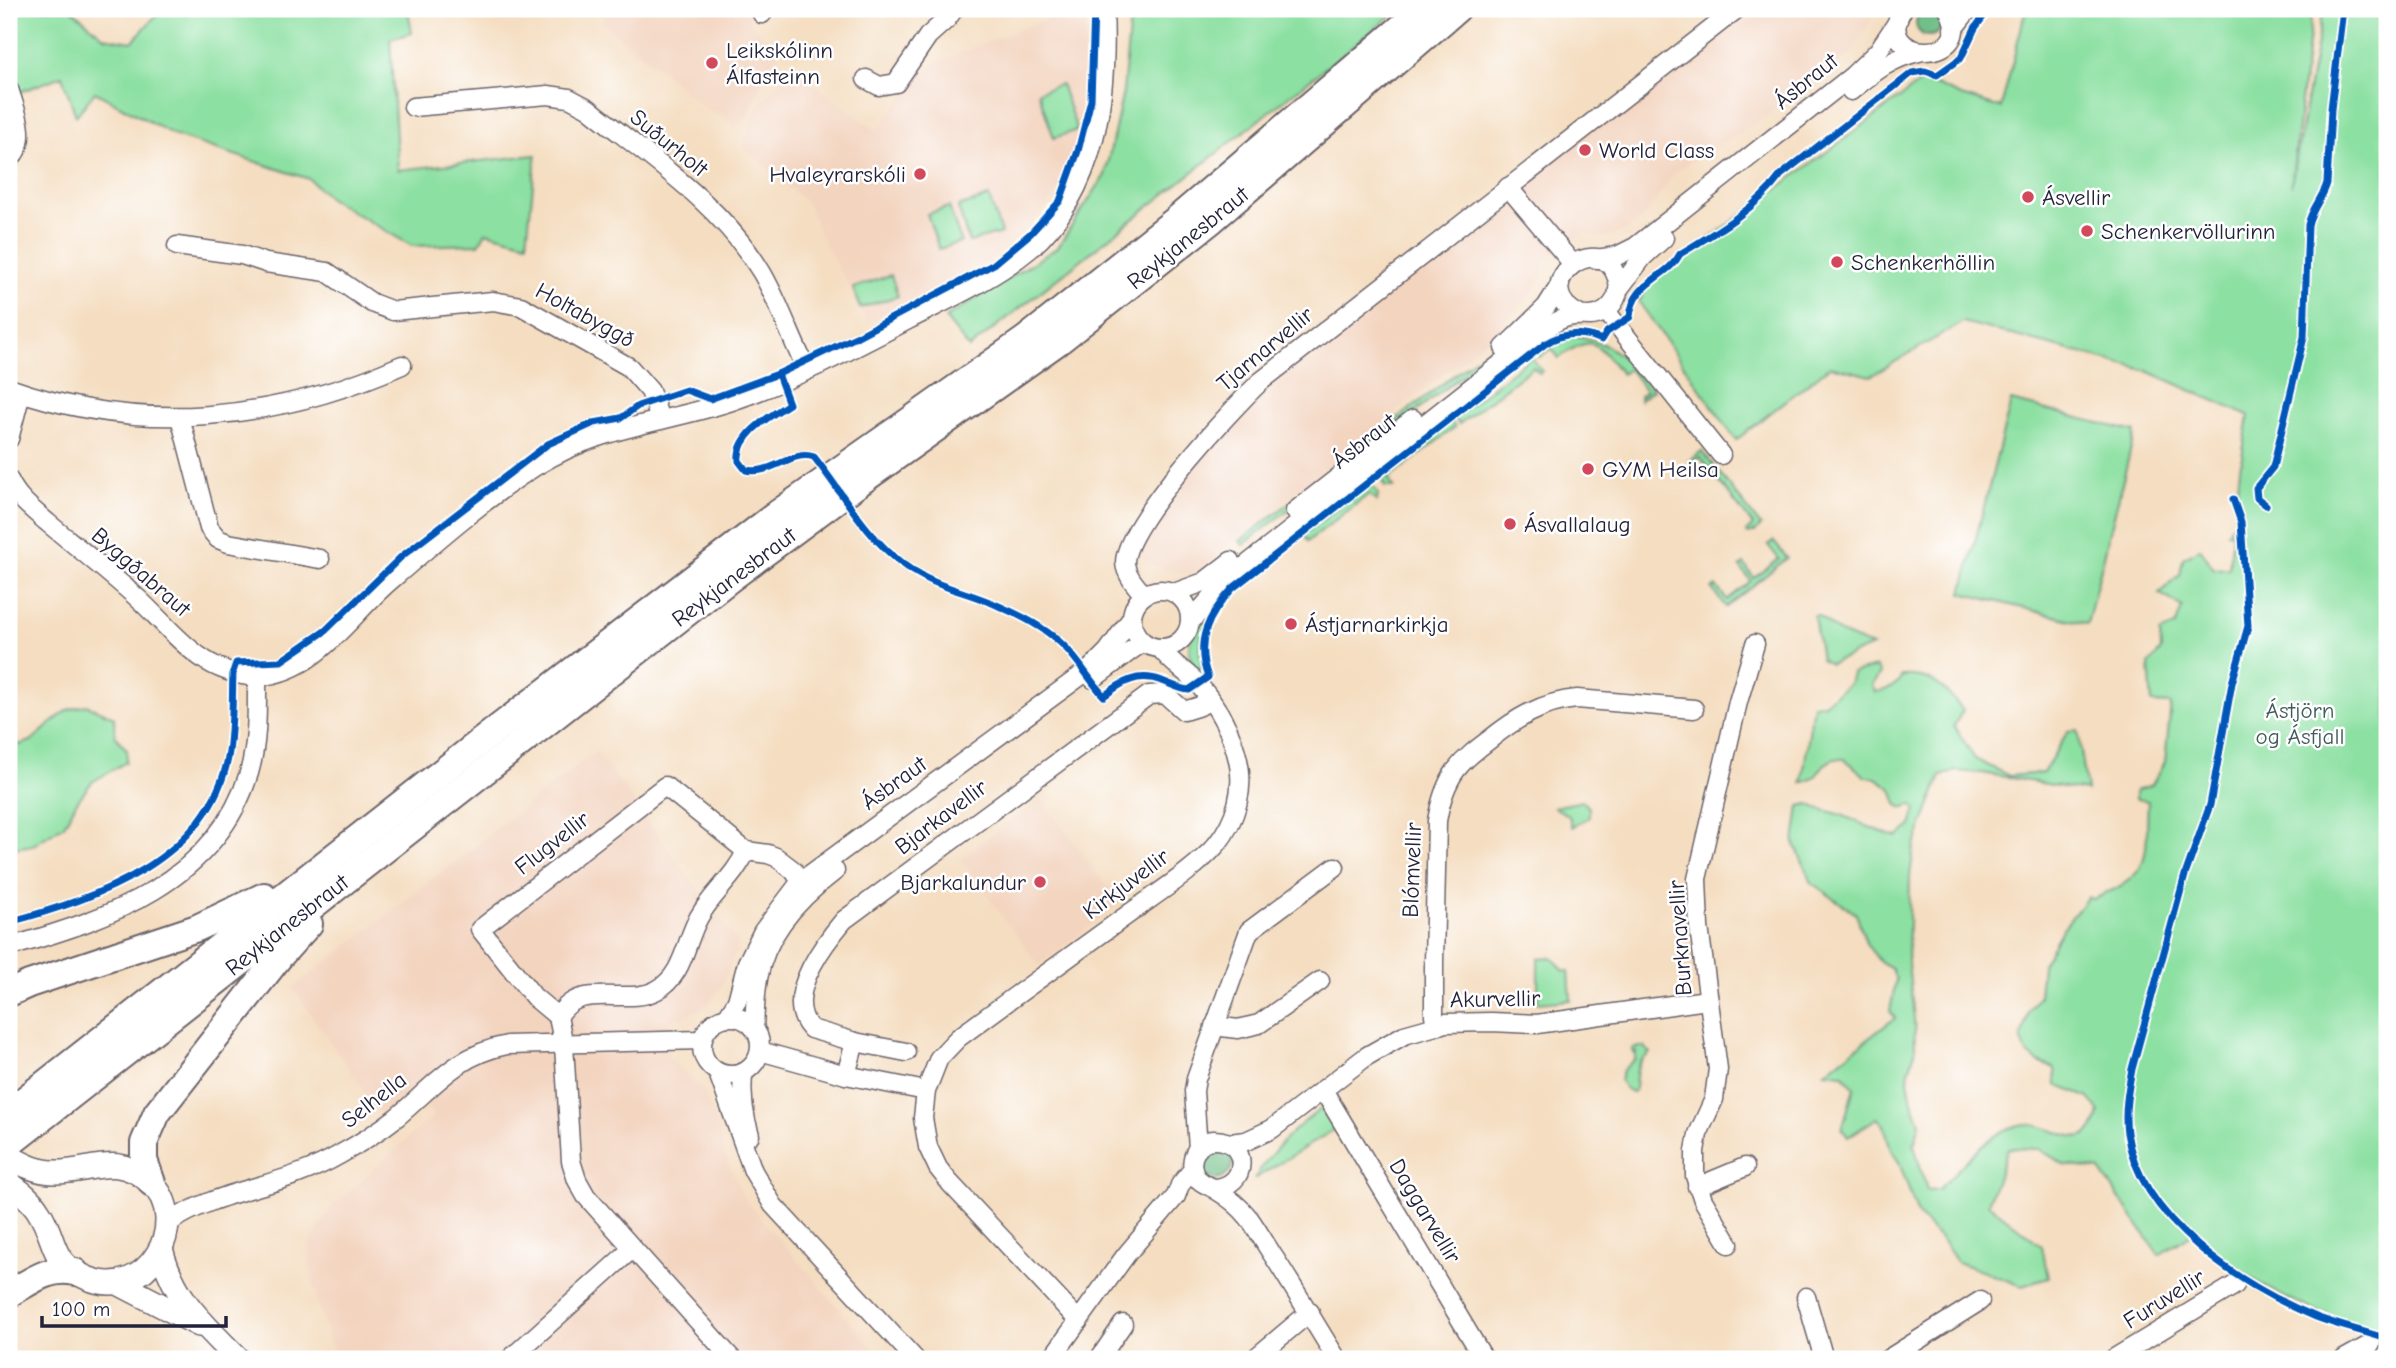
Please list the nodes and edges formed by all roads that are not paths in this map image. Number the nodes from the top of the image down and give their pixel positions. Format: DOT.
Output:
graph roads {
  1 [pos="954,9"];
  2 [pos="1104,9"];
  3 [pos="1423,9"];
  4 [pos="1457,9"];
  5 [pos="1737,9"];
  6 [pos="1948,9"];
  7 [pos="1969,9"];
  8 [pos="1901,15"];
  9 [pos="1953,29"];
  10 [pos="1919,52"];
  11 [pos="866,79"];
  12 [pos="9,89"];
  13 [pos="413,107"];
  14 [pos="9,160"];
  15 [pos="1508,187"];
  16 [pos="177,246"];
  17 [pos="1596,258"];
  18 [pos="1572,263"];
  19 [pos="1560,285"];
  20 [pos="1618,290"];
  21 [pos="1606,311"];
  22 [pos="1580,315"];
  23 [pos="402,365"];
  24 [pos="807,370"];
  25 [pos="15,391"];
  26 [pos="180,417"];
  27 [pos="660,419"];
  28 [pos="9,439"];
  29 [pos="1721,455"];
  30 [pos="9,480"];
  31 [pos="320,559"];
  32 [pos="1174,593"];
  33 [pos="1144,595"];
  34 [pos="1131,620"];
  35 [pos="1190,622"];
  36 [pos="1182,639"];
  37 [pos="1143,643"];
  38 [pos="1755,645"];
  39 [pos="1161,649"];
  40 [pos="1186,673"];
  41 [pos="257,677"];
  42 [pos="1209,700"];
  43 [pos="1694,709"];
  44 [pos="561,710"];
  45 [pos="498,728"];
  46 [pos="746,851"];
  47 [pos="1335,867"];
  48 [pos="801,881"];
  49 [pos="9,947"];
  50 [pos="1320,981"];
  51 [pos="9,993"];
  52 [pos="1707,1000"];
  53 [pos="558,1017"];
  54 [pos="727,1017"];
  55 [pos="1214,1026"];
  56 [pos="1436,1026"];
  57 [pos="754,1028"];
  58 [pos="702,1040"];
  59 [pos="855,1042"];
  60 [pos="564,1045"];
  61 [pos="760,1051"];
  62 [pos="906,1052"];
  63 [pos="718,1073"];
  64 [pos="743,1073"];
  65 [pos="846,1075"];
  66 [pos="926,1091"];
  67 [pos="1319,1093"];
  68 [pos="9,1112"];
  69 [pos="1197,1119"];
  70 [pos="1272,1129"];
  71 [pos="1222,1141"];
  72 [pos="12,1145"];
  73 [pos="1198,1149"];
  74 [pos="1745,1167"];
  75 [pos="1193,1168"];
  76 [pos="1239,1170"];
  77 [pos="9,1183"];
  78 [pos="1209,1186"];
  79 [pos="1697,1187"];
  80 [pos="156,1191"];
  81 [pos="1176,1196"];
  82 [pos="211,1200"];
  83 [pos="1248,1217"];
  84 [pos="166,1224"];
  85 [pos="1729,1244"];
  86 [pos="161,1248"];
  87 [pos="632,1249"];
  88 [pos="75,1272"];
  89 [pos="118,1283"];
  90 [pos="2235,1284"];
  91 [pos="9,1294"];
  92 [pos="1806,1297"];
  93 [pos="1980,1301"];
  94 [pos="1310,1312"];
  95 [pos="1079,1321"];
  96 [pos="1123,1324"];
  97 [pos="204,1327"];
  98 [pos="2371,1344"];
  99 [pos="2118,1358"];
  100 [pos="238,1359"];
  101 [pos="510,1359"];
  102 [pos="732,1359"];
  103 [pos="915,1359"];
  104 [pos="931,1359"];
  105 [pos="1051,1359"];
  106 [pos="1099,1359"];
  107 [pos="1254,1359"];
  108 [pos="1337,1359"];
  109 [pos="1484,1359"];
  110 [pos="1824,1359"];
  111 [pos="1888,1359"];
  112 [pos="2344,1359"];
  1 -- 11 [label="street"];
  2 -- 24 [label="street"];
  3 -- 45 [label="highway, Reykjanesbraut"];
  4 -- 44 [label="highway, Reykjanesbraut"];
  5 -- 15 [label="street, Tjarnarvellir"];
  6 -- 9 [label="street"];
  7 -- 9 [label="street"];
  8 -- 10 [label="street"];
  8 -- 17 [label="street, Ásbraut"];
  9 -- 10 [label="street, Ásbraut"];
  10 -- 20 [label="street, Ásbraut"];
  12 -- 14 [label="street"];
  13 -- 24 [label="street, Suðurholt"];
  15 -- 18 [label="street"];
  15 -- 33 [label="street, Tjarnarvellir"];
  16 -- 27 [label="street, Holtabyggð"];
  17 -- 18 [label="street"];
  17 -- 20 [label="street"];
  18 -- 19 [label="street"];
  19 -- 22 [label="street"];
  19 -- 32 [label="street, Ásbraut"];
  20 -- 21 [label="street"];
  21 -- 22 [label="street"];
  21 -- 29 [label="street"];
  22 -- 35 [label="street, Ásbraut"];
  23 -- 26 [label="street"];
  24 -- 27 [label="street"];
  25 -- 26 [label="street"];
  25 -- 28 [label="street"];
  26 -- 31 [label="street"];
  27 -- 41 [label="street"];
  30 -- 41 [label="street, Byggðabraut"];
  32 -- 33 [label="street"];
  32 -- 35 [label="street"];
  33 -- 34 [label="street"];
  34 -- 37 [label="street"];
  34 -- 48 [label="street, Ásbraut"];
  35 -- 36 [label="street"];
  36 -- 39 [label="street"];
  36 -- 40 [label="street"];
  37 -- 39 [label="street"];
  37 -- 57 [label="street, Ásbraut"];
  38 -- 52 [label="street, Burknavellir"];
  39 -- 40 [label="street, Kirkjuvellir"];
  40 -- 42 [label="street, Kirkjuvellir"];
  41 -- 49 [label="street"];
  42 -- 59 [label="street, Bjarkavellir"];
  42 -- 66 [label="street, Kirkjuvellir"];
  43 -- 56 [label="street, Blómvellir"];
  44 -- 72 [label="highway, Reykjanesbraut"];
  44 -- 80 [label="highway"];
  45 -- 51 [label="highway"];
  45 -- 68 [label="highway, Reykjanesbraut"];
  46 -- 48 [label="street, Flugvellir"];
  46 -- 53 [label="street"];
  46 -- 53 [label="street, Flugvellir"];
  47 -- 55 [label="street"];
  48 -- 54 [label="street, Ásbraut"];
  50 -- 55 [label="street"];
  52 -- 56 [label="street, Akurvellir"];
  52 -- 79 [label="street, Burknavellir"];
  53 -- 60 [label="street"];
  54 -- 57 [label="street"];
  54 -- 58 [label="street"];
  55 -- 69 [label="street"];
  56 -- 67 [label="street, Akurvellir"];
  57 -- 61 [label="street"];
  58 -- 60 [label="street, Selhella"];
  58 -- 63 [label="street"];
  59 -- 62 [label="street, Bjarkavellir"];
  59 -- 65 [label="street"];
  60 -- 82 [label="street, Selhella"];
  60 -- 87 [label="street"];
  61 -- 64 [label="street"];
  61 -- 65 [label="street"];
  63 -- 64 [label="street"];
  63 -- 103 [label="street"];
  64 -- 104 [label="street"];
  65 -- 66 [label="street"];
  66 -- 95 [label="street, Kirkjuvellir"];
  67 -- 70 [label="street, Akurvellir"];
  67 -- 109 [label="street, Daggarvellir"];
  69 -- 71 [label="street"];
  69 -- 73 [label="street"];
  70 -- 71 [label="street, Akurvellir"];
  70 -- 76 [label="street, Akurvellir"];
  71 -- 73 [label="street"];
  71 -- 76 [label="street"];
  72 -- 80 [label="main road"];
  73 -- 75 [label="street"];
  74 -- 79 [label="street"];
  75 -- 78 [label="street"];
  75 -- 81 [label="street"];
  76 -- 78 [label="street"];
  76 -- 83 [label="street"];
  77 -- 88 [label="main road"];
  78 -- 81 [label="street"];
  78 -- 83 [label="street"];
  79 -- 85 [label="street, Burknavellir"];
  80 -- 82 [label="street, Selhella"];
  80 -- 84 [label="main road"];
  81 -- 95 [label="street"];
  82 -- 84 [label="street, Selhella"];
  83 -- 94 [label="street"];
  84 -- 86 [label="main road"];
  86 -- 89 [label="main road"];
  86 -- 97 [label="main road"];
  87 -- 101 [label="street"];
  87 -- 102 [label="street"];
  88 -- 89 [label="main road"];
  88 -- 91 [label="highway"];
  89 -- 97 [label="main road"];
  90 -- 99 [label="street, Furuvellir"];
  92 -- 110 [label="street"];
  93 -- 111 [label="street"];
  94 -- 107 [label="street"];
  94 -- 108 [label="street"];
  95 -- 105 [label="street"];
  96 -- 106 [label="street"];
  97 -- 100 [label="main road"];
  98 -- 112 [label="street"];
}
